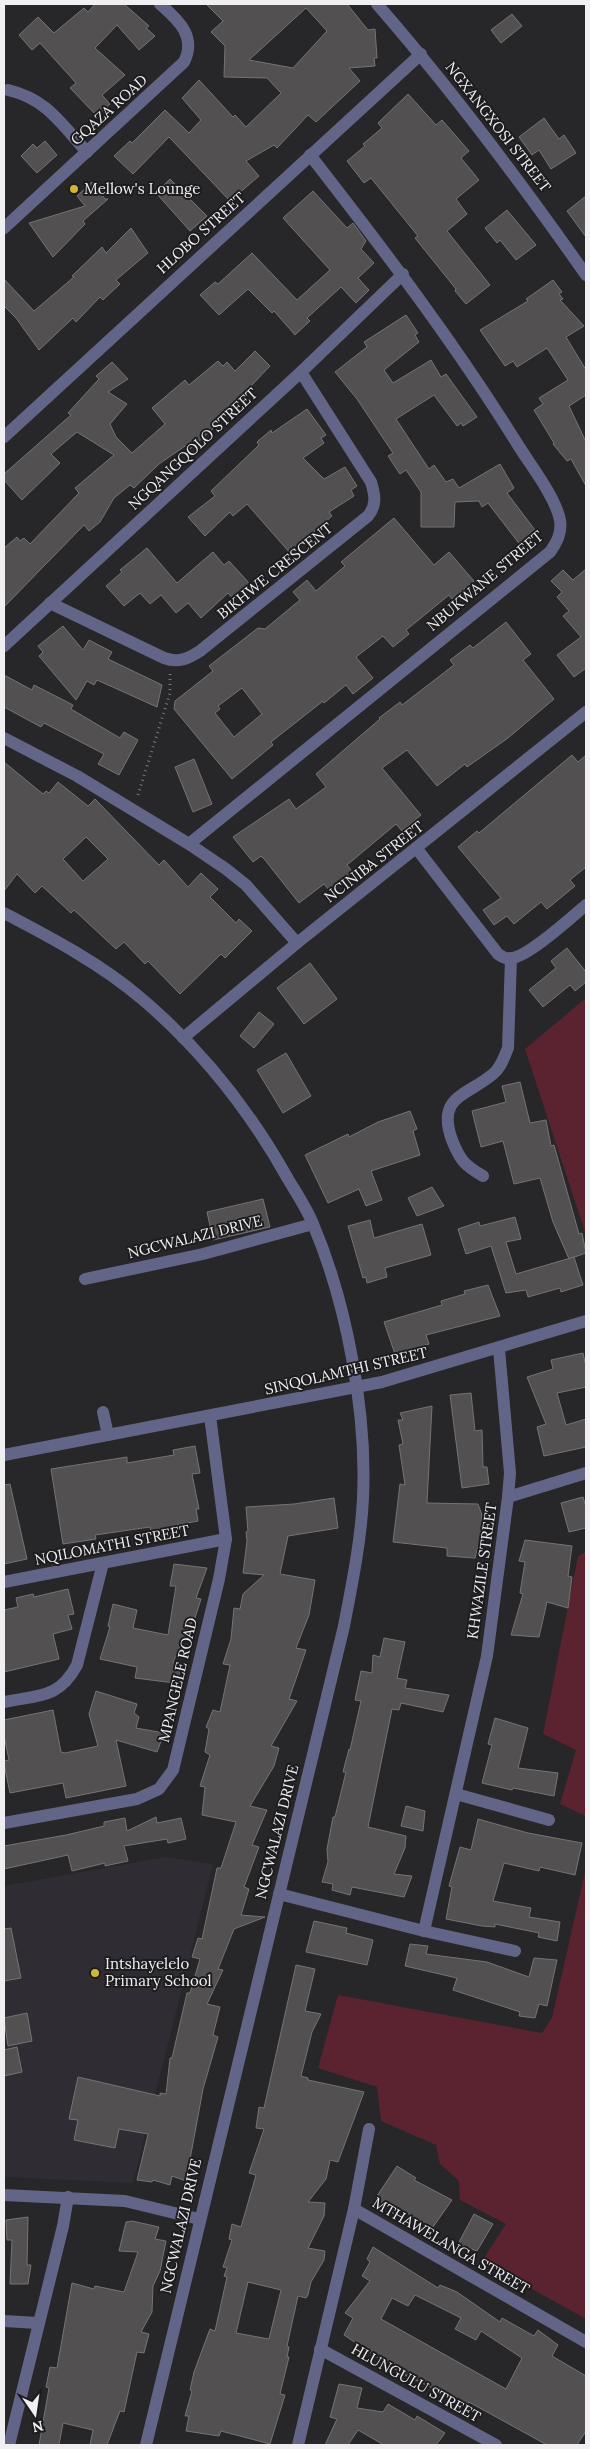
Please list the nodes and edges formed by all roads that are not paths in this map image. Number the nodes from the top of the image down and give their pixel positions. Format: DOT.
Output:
graph roads {
  1 [pos="160,4"];
  2 [pos="376,4"];
  3 [pos="421,54"];
  4 [pos="8,90"];
  5 [pos="87,152"];
  6 [pos="310,155"];
  7 [pos="4,228"];
  8 [pos="403,274"];
  9 [pos="586,275"];
  10 [pos="301,372"];
  11 [pos="4,436"];
  12 [pos="50,603"];
  13 [pos="4,646"];
  14 [pos="586,712"];
  15 [pos="4,738"];
  16 [pos="189,844"];
  17 [pos="417,849"];
  18 [pos="586,905"];
  19 [pos="4,913"];
  20 [pos="297,943"];
  21 [pos="511,958"];
  22 [pos="183,1038"];
  23 [pos="483,1176"];
  24 [pos="313,1224"];
  25 [pos="85,1279"];
  26 [pos="586,1321"];
  27 [pos="499,1349"];
  28 [pos="357,1388"];
  29 [pos="103,1412"];
  30 [pos="210,1416"];
  31 [pos="108,1435"];
  32 [pos="4,1455"];
  33 [pos="586,1473"];
  34 [pos="508,1497"];
  35 [pos="226,1539"];
  36 [pos="103,1563"];
  37 [pos="4,1582"];
  38 [pos="4,1702"];
  39 [pos="456,1794"];
  40 [pos="549,1820"];
  41 [pos="4,1823"];
  42 [pos="279,1894"];
  43 [pos="424,1931"];
  44 [pos="515,1951"];
  45 [pos="369,2129"];
  46 [pos="4,2195"];
  47 [pos="68,2197"];
  48 [pos="354,2209"];
  49 [pos="199,2219"];
  50 [pos="4,2321"];
  51 [pos="38,2323"];
  52 [pos="586,2342"];
  53 [pos="320,2349"];
  54 [pos="8,2443"];
  55 [pos="146,2445"];
  56 [pos="298,2445"];
  57 [pos="496,2445"];
  1 -- 5 [label="street, GQAZA ROAD"];
  2 -- 3 [label="street, NGXANGXOSI STREET"];
  3 -- 6 [label="street, HLOBO STREET"];
  3 -- 9 [label="street, NGXANGXOSI STREET"];
  4 -- 5 [label="street"];
  5 -- 7 [label="street, GQAZA ROAD"];
  6 -- 8 [label="street, NBUKWANE STREET"];
  6 -- 11 [label="street, HLOBO STREET"];
  8 -- 10 [label="street, NGQANGQOLO STREET"];
  8 -- 16 [label="street, NBUKWANE STREET"];
  10 -- 12 [label="street, NGQANGQOLO STREET"];
  10 -- 12 [label="street, BIKHWE CRESCENT"];
  12 -- 13 [label="street, NGQANGQOLO STREET"];
  14 -- 17 [label="street, NCINIBA STREET"];
  15 -- 16 [label="street"];
  16 -- 20 [label="street"];
  17 -- 20 [label="street, NCINIBA STREET"];
  17 -- 21 [label="street"];
  18 -- 21 [label="street"];
  19 -- 22 [label="street, NGCWALAZI DRIVE"];
  20 -- 22 [label="street, NCINIBA STREET"];
  21 -- 23 [label="street"];
  22 -- 24 [label="street, NGCWALAZI DRIVE"];
  24 -- 25 [label="street, NGCWALAZI DRIVE"];
  24 -- 28 [label="street, NGCWALAZI DRIVE"];
  26 -- 27 [label="street, SINQOLAMTHI STREET"];
  27 -- 28 [label="street, SINQOLAMTHI STREET"];
  27 -- 34 [label="street, KHWAZILE STREET"];
  28 -- 30 [label="street, SINQOLAMTHI STREET"];
  28 -- 42 [label="street, NGCWALAZI DRIVE"];
  29 -- 31 [label="street"];
  30 -- 31 [label="street, SINQOLAMTHI STREET"];
  30 -- 35 [label="street, MPANGELE ROAD"];
  31 -- 32 [label="street, SINQOLAMTHI STREET"];
  33 -- 34 [label="street"];
  34 -- 39 [label="street, KHWAZILE STREET"];
  35 -- 36 [label="street, NQILOMATHI STREET"];
  35 -- 41 [label="street, MPANGELE ROAD"];
  36 -- 37 [label="street, NQILOMATHI STREET"];
  36 -- 38 [label="street"];
  39 -- 40 [label="street"];
  39 -- 43 [label="street, KHWAZILE STREET"];
  42 -- 43 [label="street"];
  42 -- 49 [label="street, NGCWALAZI DRIVE"];
  43 -- 44 [label="street"];
  45 -- 48 [label="street"];
  46 -- 47 [label="street"];
  47 -- 49 [label="street"];
  47 -- 51 [label="street"];
  48 -- 52 [label="street, MTHAWELANGA STREET"];
  48 -- 53 [label="street, MTHAWELANGA STREET"];
  49 -- 55 [label="street, NGCWALAZI DRIVE"];
  50 -- 51 [label="street"];
  51 -- 54 [label="street"];
  53 -- 56 [label="street, MTHAWELANGA STREET"];
  53 -- 57 [label="street, HLUNGULU STREET"];
}
